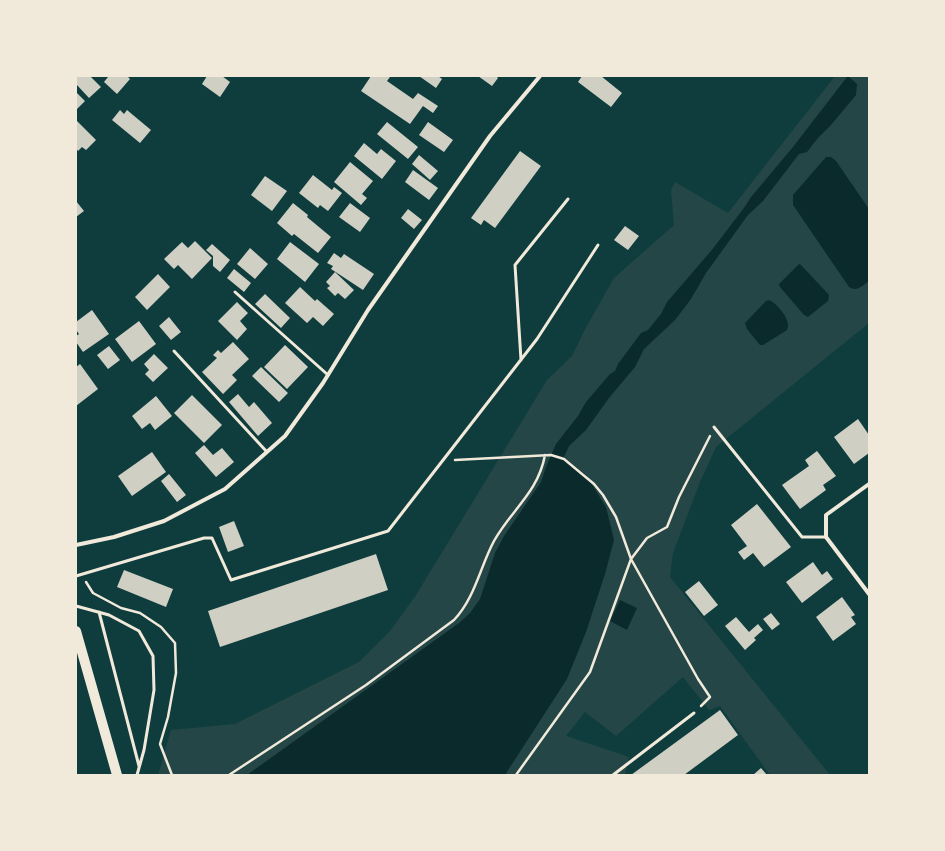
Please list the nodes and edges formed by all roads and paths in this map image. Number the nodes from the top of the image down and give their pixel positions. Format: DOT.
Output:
graph roads {
  1 [pos="540,76"];
  2 [pos="568,199"];
  3 [pos="598,245"];
  4 [pos="236,292"];
  5 [pos="174,351"];
  6 [pos="521,360"];
  7 [pos="328,375"];
  8 [pos="714,427"];
  9 [pos="267,452"];
  10 [pos="545,455"];
  11 [pos="442,460"];
  12 [pos="869,484"];
  13 [pos="826,537"];
  14 [pos="76,545"];
  15 [pos="631,559"];
  16 [pos="76,576"];
  17 [pos="869,594"];
  18 [pos="76,606"];
  19 [pos="99,612"];
  20 [pos="76,631"];
  21 [pos="694,713"];
  22 [pos="139,768"];
  23 [pos="117,775"];
  24 [pos="137,775"];
  25 [pos="229,775"];
  26 [pos="516,775"];
  27 [pos="613,775"];
  1 -- 7 [label="street"];
  2 -- 6 [label="lane"];
  3 -- 6 [label="lane"];
  4 -- 7 [label="lane"];
  5 -- 9 [label="lane"];
  6 -- 11 [label="lane"];
  7 -- 9 [label="street"];
  8 -- 13 [label="lane"];
  8 -- 15 [label="path"];
  9 -- 14 [label="street"];
  10 -- 11 [label="path"];
  10 -- 15 [label="path"];
  10 -- 25 [label="path"];
  11 -- 16 [label="lane"];
  12 -- 13 [label="street"];
  13 -- 17 [label="street"];
  15 -- 21 [label="path"];
  15 -- 26 [label="path"];
  18 -- 19 [label="lane"];
  19 -- 22 [label="lane"];
  19 -- 22 [label="lane"];
  20 -- 23 [label="main road"];
  21 -- 27 [label="lane"];
  22 -- 24 [label="lane"];
}
